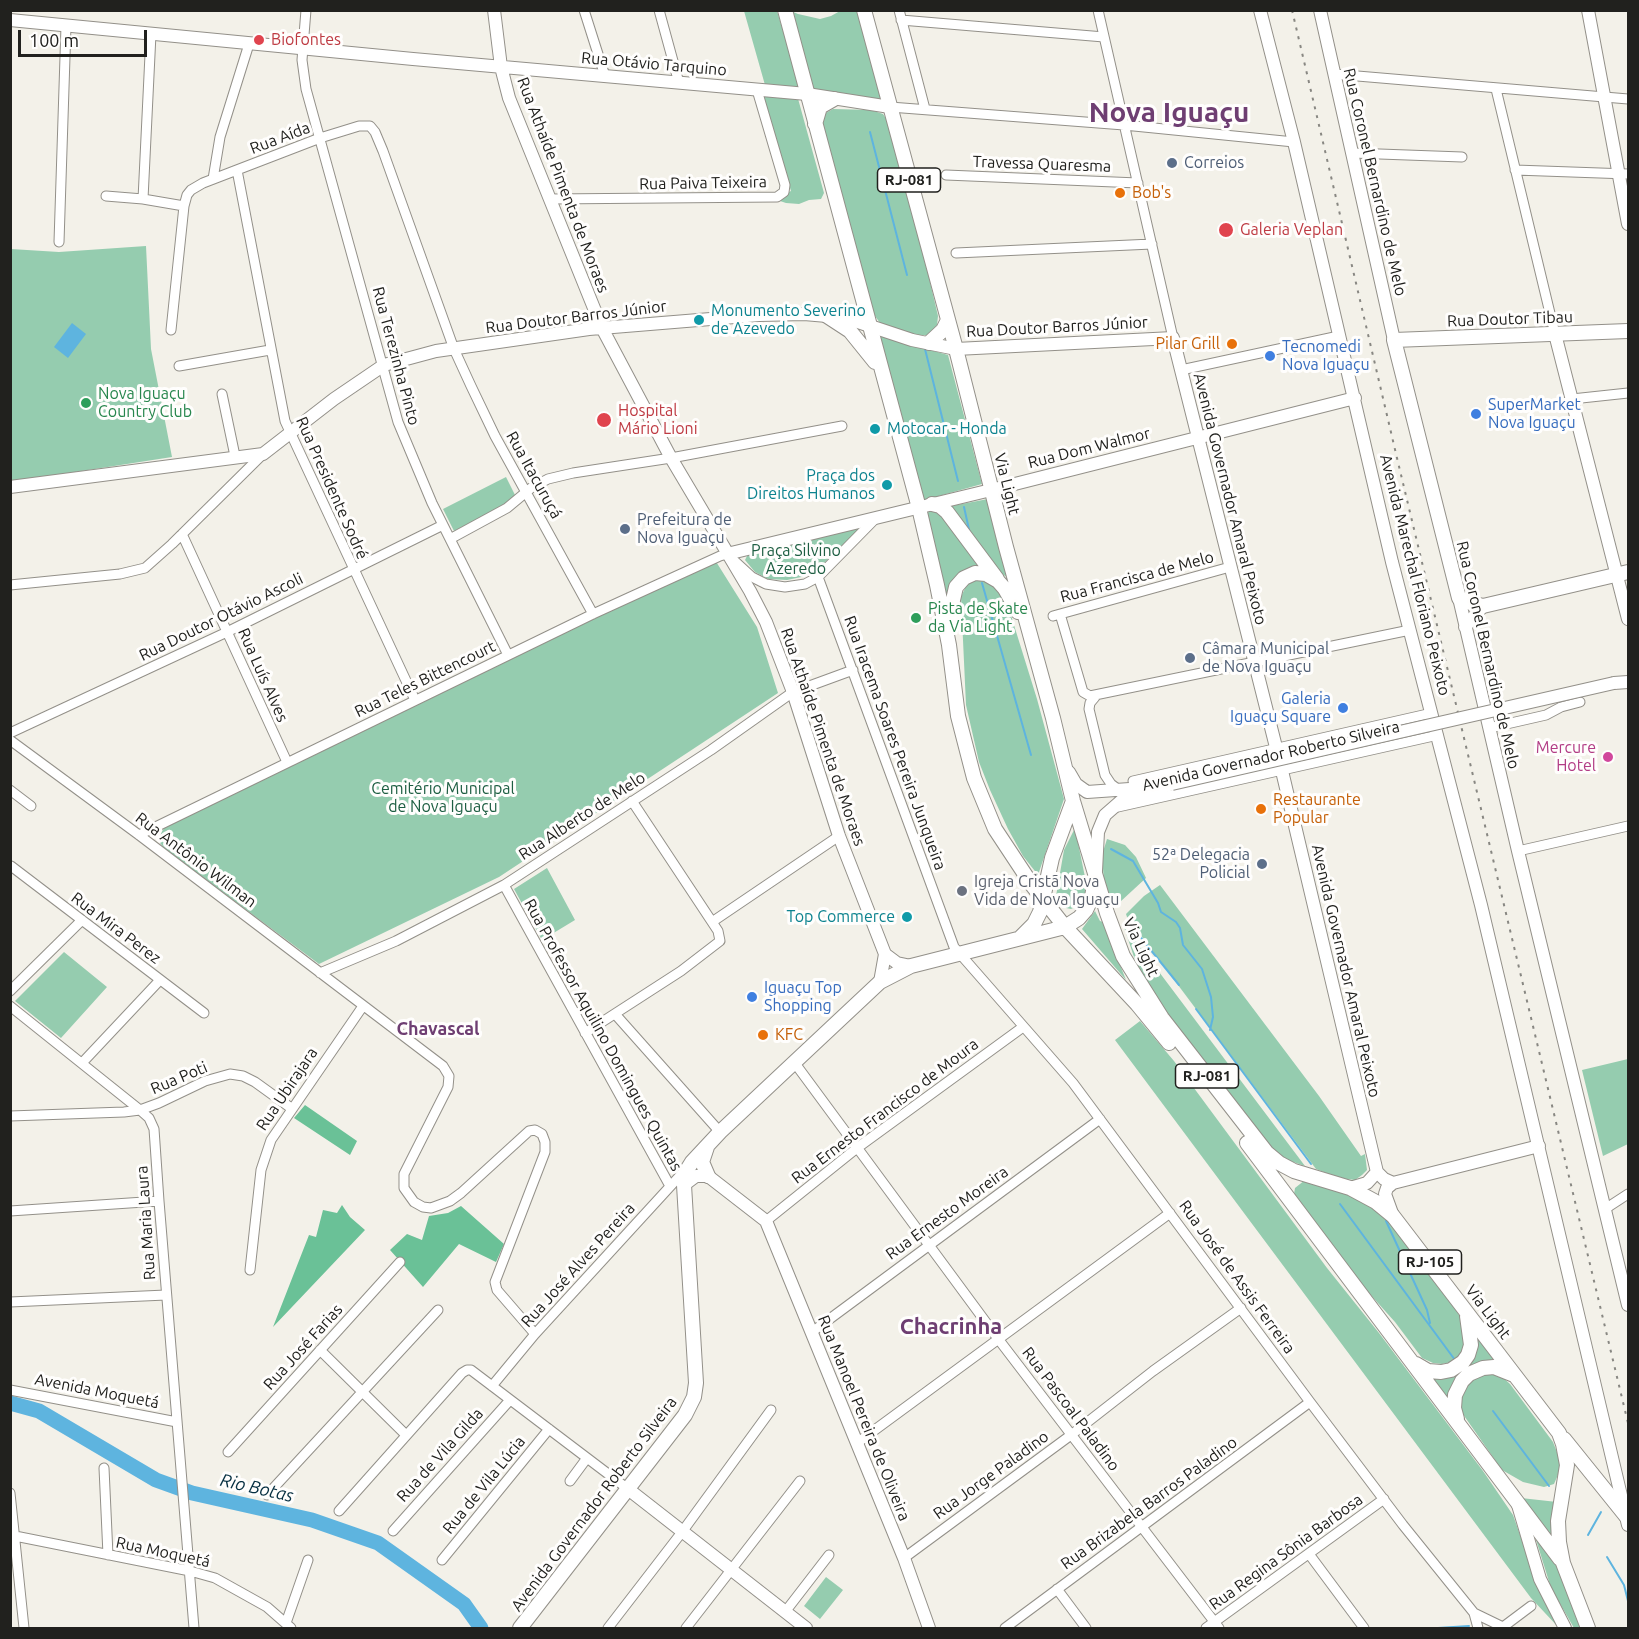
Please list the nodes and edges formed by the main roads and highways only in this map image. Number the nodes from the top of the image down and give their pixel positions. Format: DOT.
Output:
graph roads {
  1 [pos="494,10"];
  2 [pos="785,10"];
  3 [pos="864,10"];
  4 [pos="1260,10"];
  5 [pos="1320,10"];
  6 [pos="1588,10"];
  7 [pos="10,20"];
  8 [pos="501,67"];
  9 [pos="807,94"];
  10 [pos="834,99"];
  11 [pos="890,107"];
  12 [pos="814,124"];
  13 [pos="1624,174"];
  14 [pos="1629,224"];
  15 [pos="827,316"];
  16 [pos="948,320"];
  17 [pos="872,323"];
  18 [pos="602,328"];
  19 [pos="1629,331"];
  20 [pos="1555,334"];
  21 [pos="1173,338"];
  22 [pos="1394,340"];
  23 [pos="928,343"];
  24 [pos="956,349"];
  25 [pos="882,374"];
  26 [pos="1355,398"];
  27 [pos="1198,438"];
  28 [pos="10,486"];
  29 [pos="991,490"];
  30 [pos="926,506"];
  31 [pos="718,549"];
  32 [pos="1623,574"];
  33 [pos="1002,585"];
  34 [pos="1459,598"];
  35 [pos="1483,606"];
  36 [pos="1629,619"];
  37 [pos="1465,627"];
  38 [pos="950,657"];
  39 [pos="1036,657"];
  40 [pos="1629,674"];
  41 [pos="1620,682"];
  42 [pos="1065,764"];
  43 [pos="1116,800"];
  44 [pos="1073,801"];
  45 [pos="1096,874"];
  46 [pos="1043,900"];
  47 [pos="1065,927"];
  48 [pos="1021,937"];
  49 [pos="885,954"];
  50 [pos="911,966"];
  51 [pos="880,981"];
  52 [pos="708,1145"];
  53 [pos="1539,1146"];
  54 [pos="1377,1172"];
  55 [pos="708,1176"];
  56 [pos="1312,1178"];
  57 [pos="1393,1183"];
  58 [pos="677,1186"];
  59 [pos="1350,1188"];
  60 [pos="1291,1200"];
  61 [pos="1393,1216"];
  62 [pos="1629,1305"];
  63 [pos="1466,1311"];
  64 [pos="1410,1359"];
  65 [pos="1516,1377"];
  66 [pos="1458,1424"];
  67 [pos="1559,1433"];
  68 [pos="628,1489"];
  69 [pos="1517,1501"];
  70 [pos="1627,1521"];
  71 [pos="1563,1563"];
  72 [pos="520,1629"];
  73 [pos="806,1629"];
  74 [pos="929,1629"];
  75 [pos="1565,1629"];
  76 [pos="1588,1629"];
  1 -- 8 [label="main road, Rua Athaíde Pimenta de Moraes"];
  2 -- 9 [label="main road, Via Light / RJ-081"];
  3 -- 11 [label="main road, Via Light / RJ-081"];
  4 -- 26 [label="main road, Avenida Marechal Floriano Peixoto"];
  5 -- 22 [label="main road, Rua Coronel Bernardino de Melo"];
  6 -- 13 [label="main road"];
  7 -- 8 [label="main road, Rua Otávio Tarquino"];
  8 -- 9 [label="main road, Rua Otávio Tarquino"];
  8 -- 18 [label="main road, Rua Athaíde Pimenta de Moraes"];
  9 -- 10 [label="main road, Rua Otávio Tarquino"];
  9 -- 12 [label="main road, Via Light / RJ-081"];
  10 -- 11 [label="main road, Rua Otávio Tarquino"];
  10 -- 12 [label="main road"];
  11 -- 16 [label="main road, Via Light / RJ-081"];
  12 -- 17 [label="main road, Via Light / RJ-081"];
  13 -- 14 [label="main road"];
  15 -- 17 [label="main road, Rua Doutor Barros Júnior"];
  15 -- 18 [label="main road, Rua Doutor Barros Júnior"];
  15 -- 25 [label="main road"];
  16 -- 23 [label="main road"];
  16 -- 24 [label="main road, Via Light / RJ-081"];
  17 -- 23 [label="main road, Rua Doutor Barros Júnior"];
  17 -- 25 [label="main road, Via Light / RJ-081"];
  18 -- 28 [label="main road, Rua Doutor Barros Júnior"];
  18 -- 31 [label="main road, Rua Athaíde Pimenta de Moraes"];
  19 -- 20 [label="main road, Rua Doutor Tibau"];
  20 -- 22 [label="main road, Rua Doutor Tibau"];
  20 -- 32 [label="main road"];
  21 -- 24 [label="main road, Rua Doutor Barros Júnior"];
  21 -- 27 [label="main road, Avenida Governador Amaral Peixoto"];
  22 -- 34 [label="main road, Rua Coronel Bernardino de Melo"];
  23 -- 24 [label="main road, Rua Doutor Barros Júnior"];
  24 -- 29 [label="main road, Via Light / RJ-081"];
  25 -- 30 [label="main road, Via Light / RJ-081"];
  26 -- 27 [label="main road, Rua Dom Walmor"];
  26 -- 53 [label="main road, Avenida Marechal Floriano Peixoto"];
  27 -- 29 [label="main road, Rua Dom Walmor"];
  27 -- 54 [label="main road, Avenida Governador Amaral Peixoto"];
  29 -- 30 [label="main road, Rua Dom Walmor"];
  29 -- 39 [label="main road, Via Light / RJ-081"];
  30 -- 31 [label="main road, Rua Dom Walmor"];
  30 -- 33 [label="main road"];
  30 -- 38 [label="main road, Via Light / RJ-081"];
  31 -- 49 [label="main road, Rua Athaíde Pimenta de Moraes"];
  32 -- 35 [label="main road"];
  32 -- 36 [label="main road"];
  33 -- 38 [label="main road"];
  33 -- 39 [label="main road"];
  34 -- 35 [label="main road"];
  34 -- 37 [label="main road, Rua Coronel Bernardino de Melo"];
  35 -- 37 [label="main road"];
  37 -- 62 [label="main road, Rua Coronel Bernardino de Melo"];
  38 -- 46 [label="main road, Via Light / RJ-081"];
  39 -- 42 [label="main road, Via Light / RJ-081"];
  40 -- 41 [label="main road"];
  41 -- 43 [label="main road, bridge"];
  42 -- 43 [label="main road"];
  42 -- 44 [label="main road, Via Light / RJ-081"];
  43 -- 45 [label="main road, Avenida Governador Roberto Silveira"];
  44 -- 45 [label="main road, Via Light / RJ-081"];
  44 -- 46 [label="main road"];
  45 -- 47 [label="main road, Avenida Governador Roberto Silveira"];
  45 -- 56 [label="main road, Via Light / RJ-081"];
  46 -- 47 [label="main road, Via Light / RJ-081"];
  46 -- 48 [label="main road"];
  47 -- 48 [label="main road, Avenida Governador Roberto Silveira"];
  47 -- 60 [label="main road, Via Light / RJ-081"];
  48 -- 50 [label="main road, Avenida Governador Roberto Silveira"];
  49 -- 50 [label="main road"];
  49 -- 51 [label="main road"];
  50 -- 51 [label="main road, Avenida Governador Roberto Silveira"];
  51 -- 52 [label="main road, Avenida Governador Roberto Silveira"];
  52 -- 55 [label="main road"];
  52 -- 58 [label="main road, Avenida Governador Roberto Silveira"];
  53 -- 57 [label="main road"];
  53 -- 70 [label="main road, Avenida Marechal Floriano Peixoto"];
  54 -- 57 [label="main road"];
  54 -- 59 [label="main road"];
  55 -- 58 [label="main road"];
  55 -- 74 [label="main road, Rua Manoel Pereira de Oliveira"];
  56 -- 59 [label="main road, Via Light / RJ-105"];
  56 -- 60 [label="main road"];
  57 -- 61 [label="main road"];
  58 -- 68 [label="main road, Avenida Governador Roberto Silveira"];
  59 -- 61 [label="main road, Via Light / RJ-105"];
  60 -- 64 [label="main road, Via Light / RJ-105"];
  61 -- 63 [label="main road, Via Light / RJ-105"];
  63 -- 64 [label="main road"];
  63 -- 65 [label="main road, Via Light / RJ-105"];
  64 -- 66 [label="main road, Via Light / RJ-105"];
  65 -- 66 [label="main road"];
  65 -- 67 [label="main road, Via Light / RJ-105"];
  66 -- 69 [label="main road, Via Light / RJ-105"];
  67 -- 70 [label="main road"];
  67 -- 71 [label="main road, Via Light / RJ-105"];
  68 -- 72 [label="main road, Avenida Governador Roberto Silveira"];
  68 -- 73 [label="main road"];
  69 -- 71 [label="main road, Via Light / RJ-105"];
  69 -- 75 [label="main road, Via Light"];
  71 -- 76 [label="main road, RJ-105"];
}
